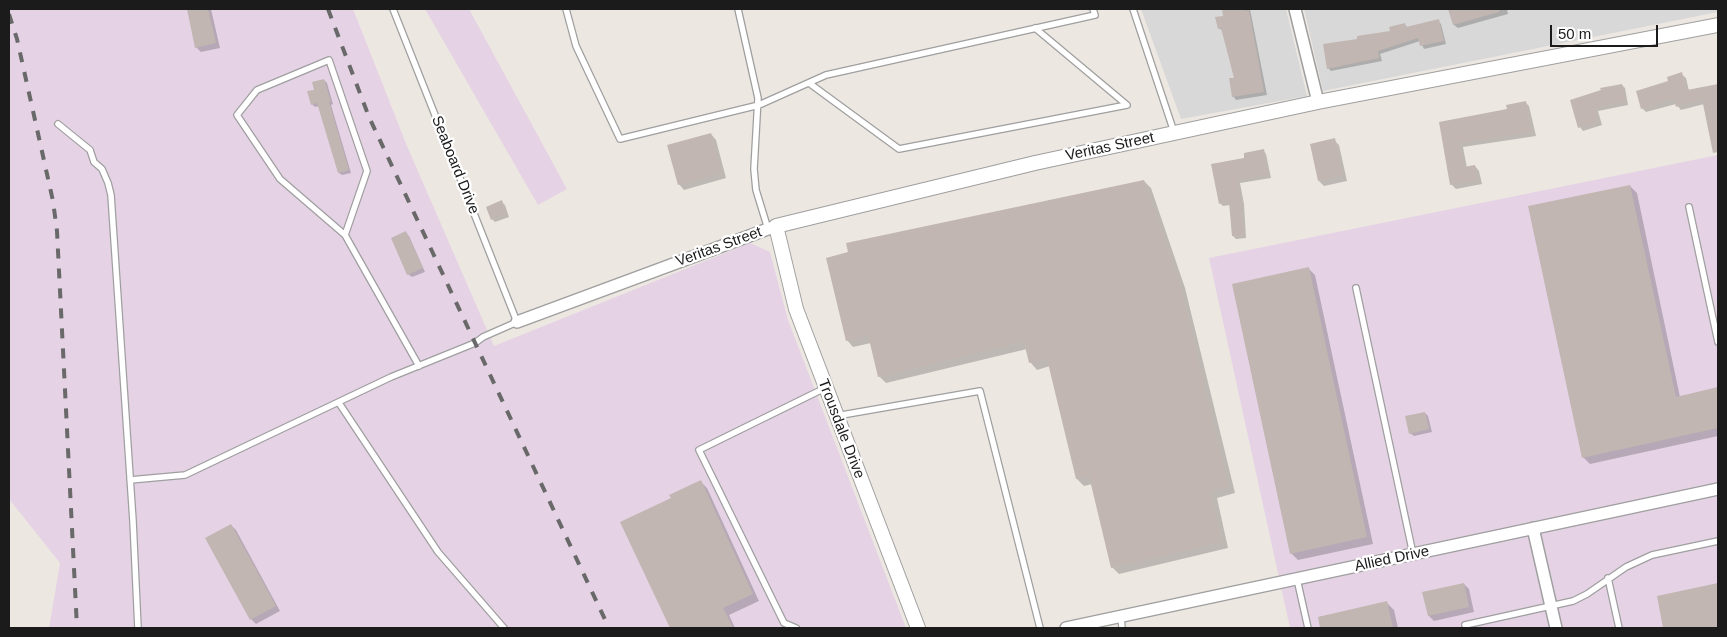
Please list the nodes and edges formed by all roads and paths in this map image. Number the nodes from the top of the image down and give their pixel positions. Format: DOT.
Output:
graph roads {
  1 [pos="393,9"];
  2 [pos="566,9"];
  3 [pos="738,9"];
  4 [pos="1093,9"];
  5 [pos="1133,9"];
  6 [pos="1296,9"];
  7 [pos="1718,25"];
  8 [pos="1035,28"];
  9 [pos="809,82"];
  10 [pos="1318,102"];
  11 [pos="759,104"];
  12 [pos="58,124"];
  13 [pos="1174,133"];
  14 [pos="1689,207"];
  15 [pos="772,228"];
  16 [pos="345,235"];
  17 [pos="1356,288"];
  18 [pos="517,322"];
  19 [pos="1718,342"];
  20 [pos="419,366"];
  21 [pos="825,388"];
  22 [pos="339,403"];
  23 [pos="836,416"];
  24 [pos="130,480"];
  25 [pos="1718,489"];
  26 [pos="1533,528"];
  27 [pos="1718,541"];
  28 [pos="1413,554"];
  29 [pos="1608,578"];
  30 [pos="1297,579"];
  31 [pos="1551,605"];
  32 [pos="1122,622"];
  33 [pos="1465,625"];
  34 [pos="1089,626"];
  35 [pos="138,628"];
  36 [pos="504,628"];
  37 [pos="796,628"];
  38 [pos="918,628"];
  39 [pos="1040,628"];
  40 [pos="1066,628"];
  41 [pos="1308,628"];
  42 [pos="1556,628"];
  43 [pos="1619,628"];
  1 -- 18 [label="lane, Seaboard Drive"];
  2 -- 11 [label="lane"];
  3 -- 11 [label="lane"];
  4 -- 8 [label="lane"];
  5 -- 13 [label="lane"];
  6 -- 10 [label="street"];
  7 -- 10 [label="street, Veritas Street"];
  8 -- 9 [label="lane"];
  8 -- 9 [label="lane"];
  9 -- 11 [label="lane"];
  10 -- 13 [label="street, Veritas Street"];
  11 -- 15 [label="lane"];
  12 -- 24 [label="lane"];
  13 -- 15 [label="street, Veritas Street"];
  14 -- 19 [label="lane"];
  15 -- 18 [label="street, Veritas Street"];
  15 -- 21 [label="street, Trousdale Drive"];
  16 -- 16 [label="lane"];
  16 -- 20 [label="lane"];
  17 -- 28 [label="lane"];
  18 -- 20 [label="lane"];
  20 -- 22 [label="lane"];
  21 -- 23 [label="street, Trousdale Drive"];
  21 -- 37 [label="lane"];
  22 -- 24 [label="lane"];
  22 -- 36 [label="lane"];
  23 -- 38 [label="street, Trousdale Drive"];
  23 -- 39 [label="lane"];
  24 -- 35 [label="lane"];
  25 -- 26 [label="street, Allied Drive"];
  26 -- 28 [label="street, Allied Drive"];
  26 -- 31 [label="street"];
  27 -- 29 [label="lane"];
  28 -- 30 [label="street, Allied Drive"];
  29 -- 31 [label="lane"];
  29 -- 43 [label="lane"];
  30 -- 32 [label="street, Allied Drive"];
  30 -- 41 [label="lane"];
  31 -- 33 [label="lane"];
  31 -- 42 [label="street"];
  32 -- 34 [label="street, Allied Drive"];
  34 -- 40 [label="street, Allied Drive"];
}
